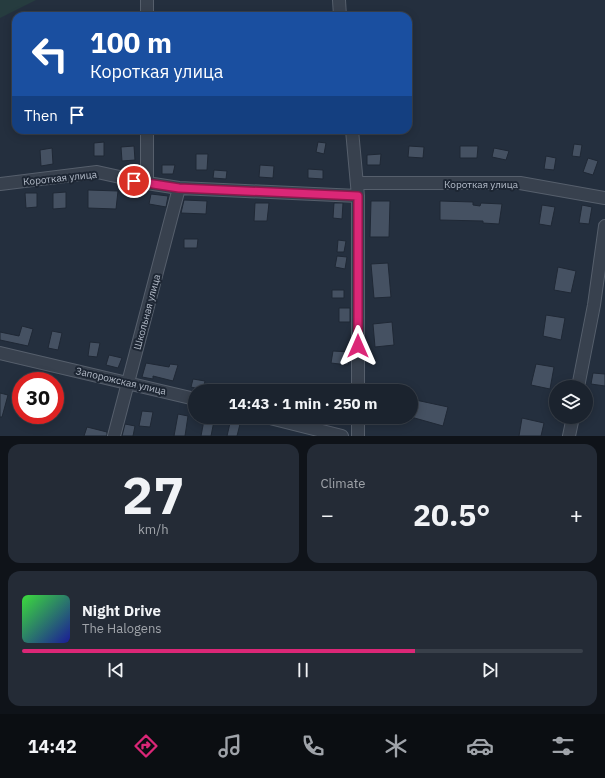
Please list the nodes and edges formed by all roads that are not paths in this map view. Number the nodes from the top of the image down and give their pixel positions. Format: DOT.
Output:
graph roads {
  1 [pos="147,0"];
  2 [pos="339,0"];
  3 [pos="147,12"];
  4 [pos="340,12"];
  5 [pos="147,134"];
  6 [pos="352,134"];
  7 [pos="147,183"];
  8 [pos="357,183"];
  9 [pos="0,184"];
  10 [pos="179,188"];
  11 [pos="358,196"];
  12 [pos="605,198"];
  13 [pos="605,226"];
  14 [pos="600,306"];
  15 [pos="0,353"];
  16 [pos="580,380"];
  17 [pos="128,382"];
  18 [pos="358,384"];
  19 [pos="188,397"];
  20 [pos="294,424"];
  21 [pos="358,424"];
  22 [pos="572,424"];
  23 [pos="114,436"];
  24 [pos="342,436"];
  25 [pos="358,436"];
  26 [pos="569,436"];
  1 -- 3 [label="street"];
  2 -- 4 [label="street"];
  5 -- 7 [label="street"];
  6 -- 8 [label="street"];
  7 -- 9 [label="street, Короткая улица"];
  7 -- 10 [label="street, Короткая улица"];
  8 -- 11 [label="street"];
  8 -- 12 [label="street, Короткая улица"];
  10 -- 11 [label="street, Короткая улица"];
  10 -- 17 [label="street, Школьная улица"];
  11 -- 18 [label="street"];
  13 -- 14 [label="street"];
  14 -- 16 [label="street"];
  15 -- 17 [label="street, Запорожская улица"];
  17 -- 19 [label="street, Запорожская улица"];
  17 -- 23 [label="street, Школьная улица"];
  20 -- 24 [label="street"];
  21 -- 25 [label="street"];
  22 -- 26 [label="street"];
}
